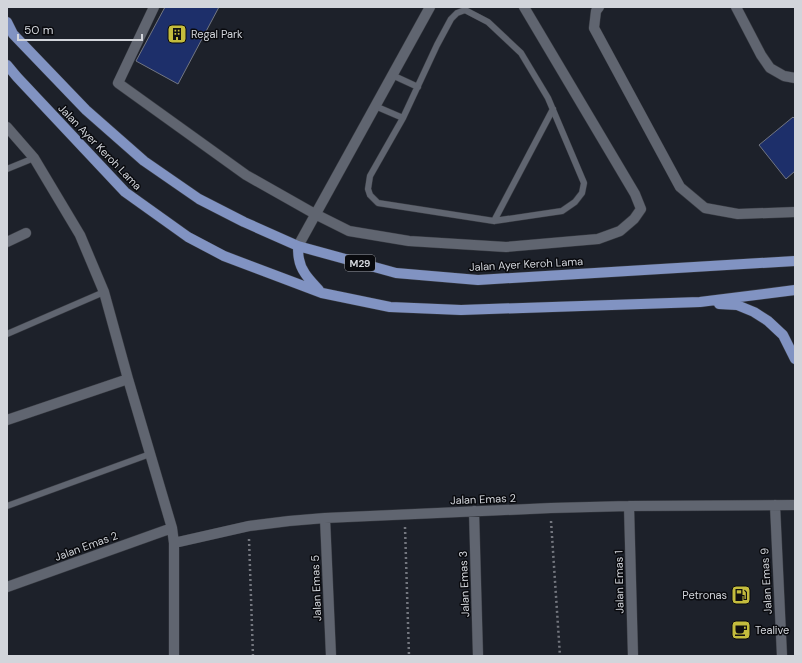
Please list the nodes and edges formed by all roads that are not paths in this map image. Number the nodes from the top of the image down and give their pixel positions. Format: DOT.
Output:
graph roads {
  1 [pos="154,7"];
  2 [pos="430,7"];
  3 [pos="524,7"];
  4 [pos="599,7"];
  5 [pos="736,7"];
  6 [pos="7,22"];
  7 [pos="7,65"];
  8 [pos="392,75"];
  9 [pos="795,78"];
  10 [pos="418,87"];
  11 [pos="375,106"];
  12 [pos="553,109"];
  13 [pos="403,118"];
  14 [pos="7,127"];
  15 [pos="34,158"];
  16 [pos="7,169"];
  17 [pos="795,212"];
  18 [pos="315,214"];
  19 [pos="494,221"];
  20 [pos="26,233"];
  21 [pos="7,242"];
  22 [pos="298,246"];
  23 [pos="795,261"];
  24 [pos="795,290"];
  25 [pos="104,292"];
  26 [pos="322,293"];
  27 [pos="700,302"];
  28 [pos="7,334"];
  29 [pos="795,359"];
  30 [pos="128,380"];
  31 [pos="7,420"];
  32 [pos="150,454"];
  33 [pos="795,504"];
  34 [pos="775,505"];
  35 [pos="7,506"];
  36 [pos="629,506"];
  37 [pos="474,511"];
  38 [pos="325,518"];
  39 [pos="172,528"];
  40 [pos="174,543"];
  41 [pos="7,587"];
  42 [pos="174,656"];
  43 [pos="331,656"];
  44 [pos="478,656"];
  45 [pos="633,656"];
  46 [pos="782,656"];
  1 -- 18 [label="street"];
  2 -- 8 [label="street"];
  3 -- 18 [label="street"];
  4 -- 17 [label="street"];
  5 -- 9 [label="street"];
  6 -- 22 [label="main road, Jalan Ayer Keroh Lama / M29"];
  7 -- 26 [label="main road, Jalan Ayer Keroh Lama"];
  8 -- 10 [label="lane"];
  8 -- 11 [label="street"];
  10 -- 12 [label="lane"];
  10 -- 13 [label="lane"];
  11 -- 13 [label="lane"];
  11 -- 18 [label="street"];
  12 -- 19 [label="lane"];
  12 -- 19 [label="lane"];
  13 -- 19 [label="lane"];
  14 -- 15 [label="street"];
  15 -- 16 [label="lane"];
  15 -- 25 [label="street"];
  18 -- 22 [label="street"];
  20 -- 21 [label="street"];
  22 -- 23 [label="main road, Jalan Ayer Keroh Lama / M29"];
  22 -- 26 [label="main road"];
  24 -- 27 [label="main road, Jalan Ayer Keroh Lama"];
  25 -- 28 [label="lane"];
  25 -- 30 [label="street"];
  26 -- 27 [label="main road, Jalan Ayer Keroh Lama"];
  27 -- 29 [label="main road"];
  30 -- 31 [label="street"];
  30 -- 32 [label="street"];
  32 -- 35 [label="lane"];
  32 -- 39 [label="street"];
  33 -- 34 [label="street, Jalan Emas 2"];
  34 -- 36 [label="street, Jalan Emas 2"];
  34 -- 46 [label="street, Jalan Emas 9"];
  36 -- 37 [label="street, Jalan Emas 2"];
  36 -- 45 [label="street, Jalan Emas 1"];
  37 -- 38 [label="street, Jalan Emas 2"];
  37 -- 44 [label="street, Jalan Emas 3"];
  38 -- 40 [label="street, Jalan Emas 2"];
  38 -- 43 [label="street, Jalan Emas 5"];
  39 -- 40 [label="street"];
  39 -- 41 [label="street, Jalan Emas 2"];
  40 -- 42 [label="street"];
}
